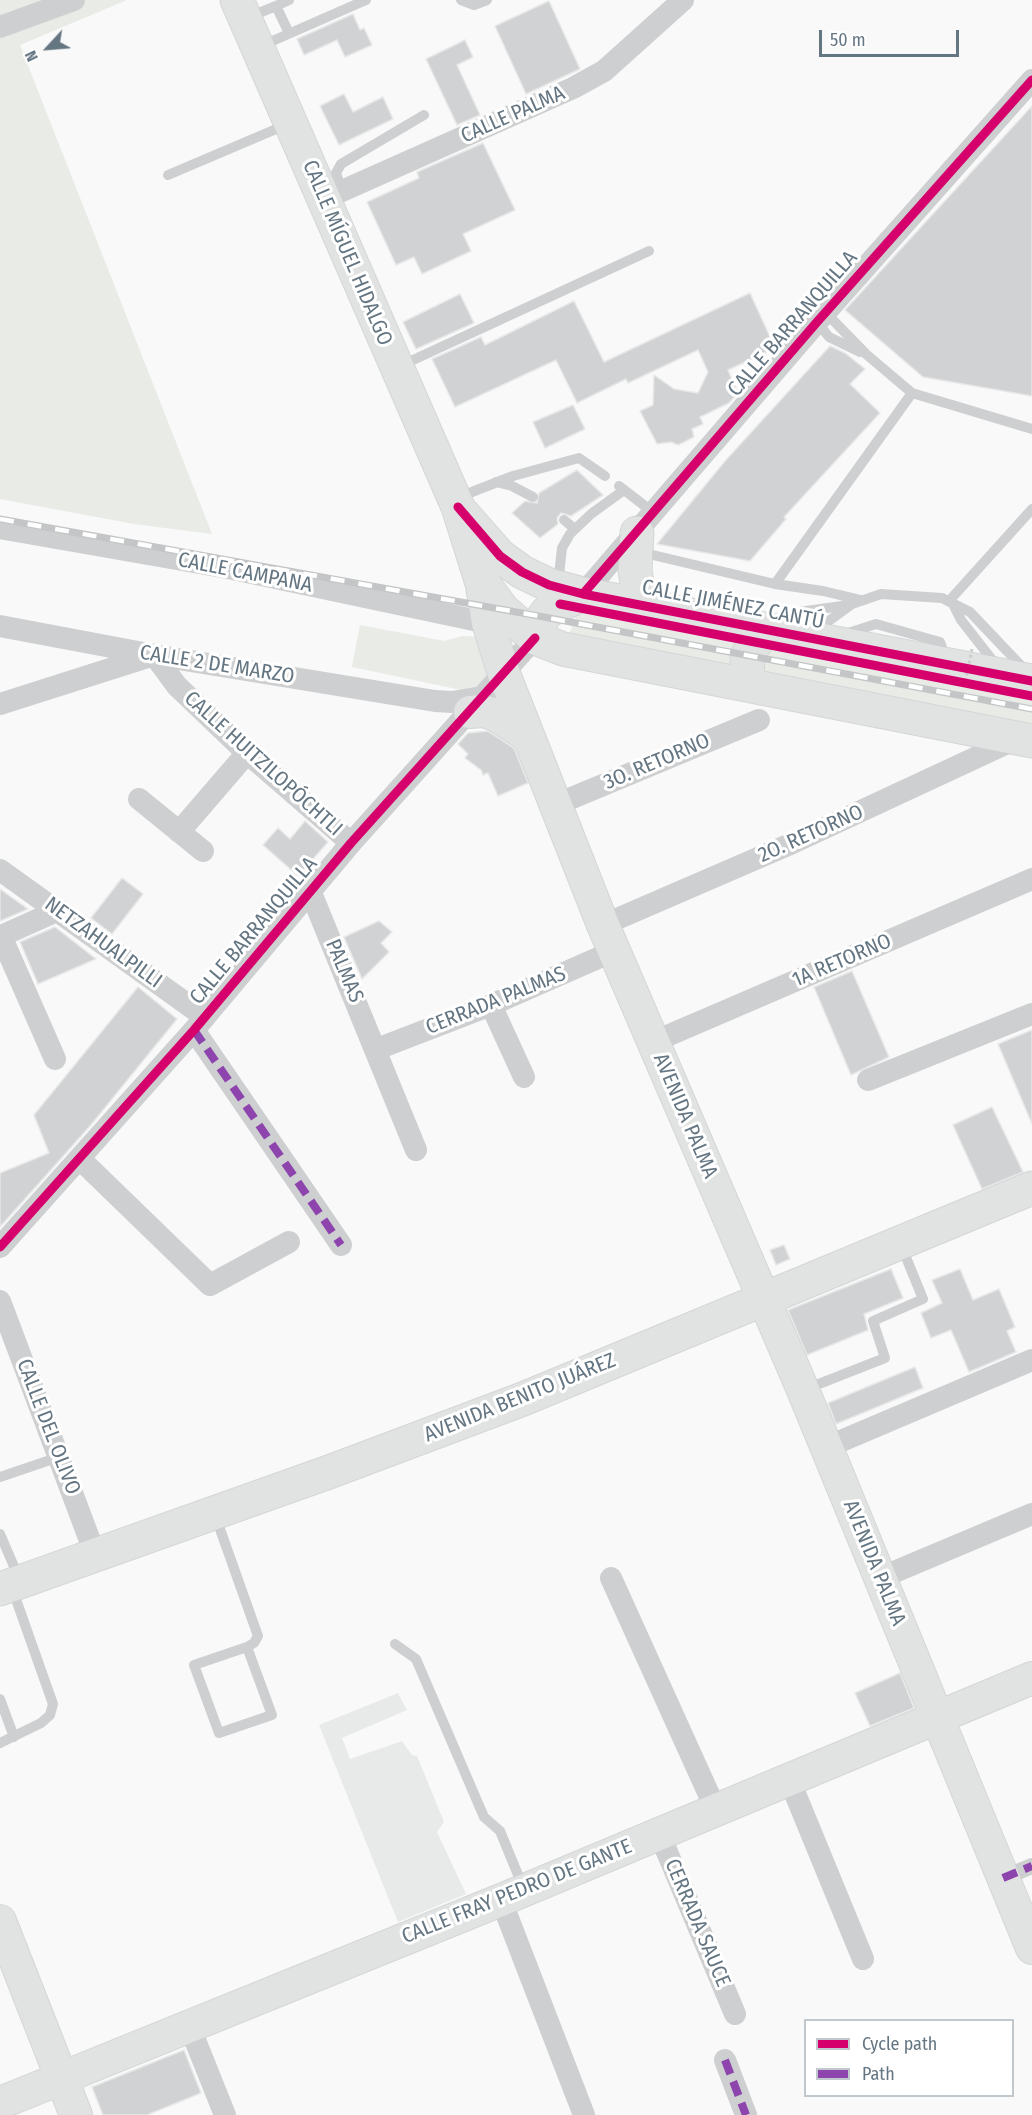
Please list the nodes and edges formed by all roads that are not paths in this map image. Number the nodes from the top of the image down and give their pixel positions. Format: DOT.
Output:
graph roads {
  1 [pos="74,0"];
  2 [pos="289,0"];
  3 [pos="366,0"];
  4 [pos="461,0"];
  5 [pos="487,0"];
  6 [pos="683,0"];
  7 [pos="276,6"];
  8 [pos="247,22"];
  9 [pos="0,27"];
  10 [pos="289,33"];
  11 [pos="1032,80"];
  12 [pos="424,115"];
  13 [pos="291,123"];
  14 [pos="168,175"];
  15 [pos="333,195"];
  16 [pos="650,251"];
  17 [pos="821,317"];
  18 [pos="397,367"];
  19 [pos="912,393"];
  20 [pos="1032,429"];
  21 [pos="605,476"];
  22 [pos="496,482"];
  23 [pos="533,497"];
  24 [pos="456,503"];
  25 [pos="1032,509"];
  26 [pos="564,520"];
  27 [pos="0,528"];
  28 [pos="575,530"];
  29 [pos="642,532"];
  30 [pos="481,580"];
  31 [pos="776,584"];
  32 [pos="570,591"];
  33 [pos="857,602"];
  34 [pos="951,603"];
  35 [pos="650,607"];
  36 [pos="488,623"];
  37 [pos="0,626"];
  38 [pos="767,630"];
  39 [pos="536,638"];
  40 [pos="154,655"];
  41 [pos="504,674"];
  42 [pos="1023,678"];
  43 [pos="748,685"];
  44 [pos="435,701"];
  45 [pos="0,704"];
  46 [pos="468,713"];
  47 [pos="759,720"];
  48 [pos="528,736"];
  49 [pos="1025,740"];
  50 [pos="247,753"];
  51 [pos="139,800"];
  52 [pos="555,805"];
  53 [pos="179,832"];
  54 [pos="351,843"];
  55 [pos="203,851"];
  56 [pos="0,870"];
  57 [pos="1032,879"];
  58 [pos="311,893"];
  59 [pos="59,910"];
  60 [pos="608,938"];
  61 [pos="491,1005"];
  62 [pos="1032,1014"];
  63 [pos="199,1023"];
  64 [pos="653,1042"];
  65 [pos="377,1048"];
  66 [pos="55,1059"];
  67 [pos="524,1077"];
  68 [pos="868,1080"];
  69 [pos="416,1150"];
  70 [pos="81,1160"];
  71 [pos="1032,1188"];
  72 [pos="289,1242"];
  73 [pos="900,1243"];
  74 [pos="341,1245"];
  75 [pos="0,1247"];
  76 [pos="764,1299"];
  77 [pos="0,1301"];
  78 [pos="1032,1360"];
  79 [pos="803,1390"];
  80 [pos="827,1447"];
  81 [pos="59,1457"];
  82 [pos="0,1478"];
  83 [pos="214,1512"];
  84 [pos="1032,1514"];
  85 [pos="0,1534"];
  86 [pos="95,1554"];
  87 [pos="611,1578"];
  88 [pos="880,1578"];
  89 [pos="10,1585"];
  90 [pos="395,1644"];
  91 [pos="248,1647"];
  92 [pos="1032,1678"];
  93 [pos="0,1699"];
  94 [pos="938,1717"];
  95 [pos="14,1737"];
  96 [pos="0,1743"];
  97 [pos="789,1779"];
  98 [pos="716,1810"];
  99 [pos="659,1833"];
  100 [pos="1032,1866"];
  101 [pos="1003,1878"];
  102 [pos="513,1895"];
  103 [pos="0,1920"];
  104 [pos="1032,1948"];
  105 [pos="863,1959"];
  106 [pos="735,2014"];
  107 [pos="189,2025"];
  108 [pos="725,2060"];
  109 [pos="62,2077"];
  110 [pos="0,2103"];
  111 [pos="76,2115"];
  112 [pos="225,2115"];
  113 [pos="584,2115"];
  114 [pos="746,2115"];
  1 -- 9 [label="street"];
  2 -- 7 [label="lane"];
  3 -- 10 [label="lane"];
  4 -- 5 [label="lane"];
  6 -- 15 [label="street, CALLE PALMA"];
  7 -- 8 [label="lane"];
  7 -- 10 [label="lane"];
  8 -- 10 [label="lane"];
  8 -- 13 [label="main road, CALLE MÍGUEL HIDALGO"];
  11 -- 17 [label="street, CALLE BARRANQUILLA"];
  12 -- 15 [label="lane"];
  13 -- 14 [label="lane"];
  13 -- 15 [label="main road, CALLE MÍGUEL HIDALGO"];
  15 -- 18 [label="main road, CALLE MÍGUEL HIDALGO"];
  16 -- 18 [label="lane"];
  17 -- 19 [label="lane"];
  17 -- 29 [label="street, CALLE BARRANQUILLA"];
  18 -- 24 [label="main road, CALLE MÍGUEL HIDALGO"];
  19 -- 20 [label="lane"];
  19 -- 31 [label="lane"];
  21 -- 22 [label="lane"];
  22 -- 23 [label="lane"];
  22 -- 24 [label="lane"];
  24 -- 30 [label="main road, AVENIDA PALMA"];
  24 -- 32 [label="main road, CALLE JIMÉNEZ CANTÚ"];
  25 -- 34 [label="lane"];
  26 -- 28 [label="lane"];
  27 -- 36 [label="street, CALLE CAMPANA"];
  28 -- 29 [label="lane"];
  28 -- 32 [label="lane"];
  29 -- 31 [label="lane"];
  29 -- 32 [label="street, CALLE BARRANQUILLA"];
  29 -- 35 [label="main road"];
  30 -- 36 [label="main road, AVENIDA PALMA"];
  30 -- 39 [label="main road"];
  31 -- 33 [label="lane"];
  32 -- 35 [label="main road, CALLE JIMÉNEZ CANTÚ"];
  32 -- 39 [label="main road"];
  33 -- 34 [label="lane"];
  33 -- 38 [label="lane"];
  33 -- 38 [label="lane"];
  34 -- 42 [label="lane"];
  34 -- 42 [label="lane"];
  35 -- 38 [label="main road, CALLE JIMÉNEZ CANTÚ"];
  36 -- 41 [label="main road, AVENIDA PALMA"];
  37 -- 40 [label="street, CALLE 2 DE MARZO"];
  38 -- 42 [label="main road, CALLE JIMÉNEZ CANTÚ"];
  38 -- 43 [label="main road"];
  39 -- 41 [label="street, CALLE BARRANQUILLA"];
  39 -- 43 [label="main road"];
  40 -- 44 [label="street, CALLE 2 DE MARZO"];
  40 -- 45 [label="street"];
  40 -- 50 [label="street, CALLE HUITZILOPÓCHTLI"];
  41 -- 46 [label="street, CALLE BARRANQUILLA"];
  41 -- 48 [label="main road, AVENIDA PALMA"];
  43 -- 49 [label="main road"];
  44 -- 46 [label="street, CALLE 2 DE MARZO"];
  44 -- 46 [label="street"];
  46 -- 48 [label="main road"];
  46 -- 54 [label="street, CALLE BARRANQUILLA"];
  47 -- 52 [label="street, 3O. RETORNO"];
  48 -- 52 [label="main road, AVENIDA PALMA"];
  49 -- 60 [label="street, 2O. RETORNO"];
  50 -- 53 [label="street"];
  50 -- 54 [label="street, CALLE HUITZILOPÓCHTLI"];
  51 -- 53 [label="street"];
  52 -- 60 [label="main road, AVENIDA PALMA"];
  53 -- 55 [label="street"];
  54 -- 58 [label="street, CALLE BARRANQUILLA"];
  56 -- 59 [label="street, NETZAHUALPILLI"];
  57 -- 64 [label="street, 1A RETORNO"];
  58 -- 63 [label="street, CALLE BARRANQUILLA"];
  58 -- 65 [label="street, PALMAS"];
  59 -- 63 [label="street, NETZAHUALPILLI"];
  59 -- 66 [label="street"];
  60 -- 61 [label="street, CERRADA PALMAS"];
  60 -- 64 [label="main road, AVENIDA PALMA"];
  61 -- 65 [label="street, CERRADA PALMAS"];
  61 -- 67 [label="street"];
  62 -- 68 [label="street"];
  63 -- 70 [label="street, CALLE BARRANQUILLA"];
  63 -- 74 [label="street, NETZAHUALPILLI"];
  64 -- 76 [label="main road, AVENIDA PALMA"];
  65 -- 69 [label="street, PALMAS"];
  70 -- 72 [label="street"];
  70 -- 75 [label="street, CALLE BARRANQUILLA"];
  71 -- 73 [label="main road, AVENIDA BENITO JUÁREZ"];
  73 -- 76 [label="main road, AVENIDA BENITO JUÁREZ"];
  73 -- 79 [label="lane"];
  76 -- 79 [label="main road, AVENIDA PALMA"];
  76 -- 83 [label="main road, AVENIDA BENITO JUÁREZ"];
  77 -- 81 [label="street, CALLE DEL OLIVO"];
  78 -- 80 [label="street"];
  79 -- 80 [label="main road, AVENIDA PALMA"];
  80 -- 88 [label="main road, AVENIDA PALMA"];
  81 -- 82 [label="lane"];
  81 -- 86 [label="street, CALLE DEL OLIVO"];
  83 -- 86 [label="main road, AVENIDA BENITO JUÁREZ"];
  83 -- 91 [label="lane"];
  84 -- 88 [label="street"];
  85 -- 89 [label="lane"];
  86 -- 89 [label="main road, AVENIDA BENITO JUÁREZ"];
  87 -- 98 [label="street"];
  88 -- 94 [label="main road, AVENIDA PALMA"];
  89 -- 95 [label="lane"];
  90 -- 102 [label="lane"];
  91 -- 91 [label="lane"];
  92 -- 94 [label="main road, CALLE FRAY PEDRO DE GANTE"];
  93 -- 95 [label="lane"];
  94 -- 97 [label="main road, CALLE FRAY PEDRO DE GANTE"];
  94 -- 101 [label="main road, AVENIDA PALMA"];
  95 -- 96 [label="lane"];
  97 -- 98 [label="main road, CALLE FRAY PEDRO DE GANTE"];
  97 -- 105 [label="street"];
  98 -- 99 [label="main road, CALLE FRAY PEDRO DE GANTE"];
  99 -- 102 [label="main road, CALLE FRAY PEDRO DE GANTE"];
  99 -- 106 [label="street, CERRADA SAUCE"];
  100 -- 101 [label="street"];
  101 -- 104 [label="main road, AVENIDA PALMA"];
  102 -- 107 [label="main road, CALLE FRAY PEDRO DE GANTE"];
  102 -- 113 [label="street"];
  103 -- 109 [label="main road"];
  107 -- 109 [label="main road, CALLE FRAY PEDRO DE GANTE"];
  107 -- 112 [label="street"];
  108 -- 114 [label="street"];
  109 -- 110 [label="main road, CALLE FRAY PEDRO DE GANTE"];
  109 -- 111 [label="main road"];
}
